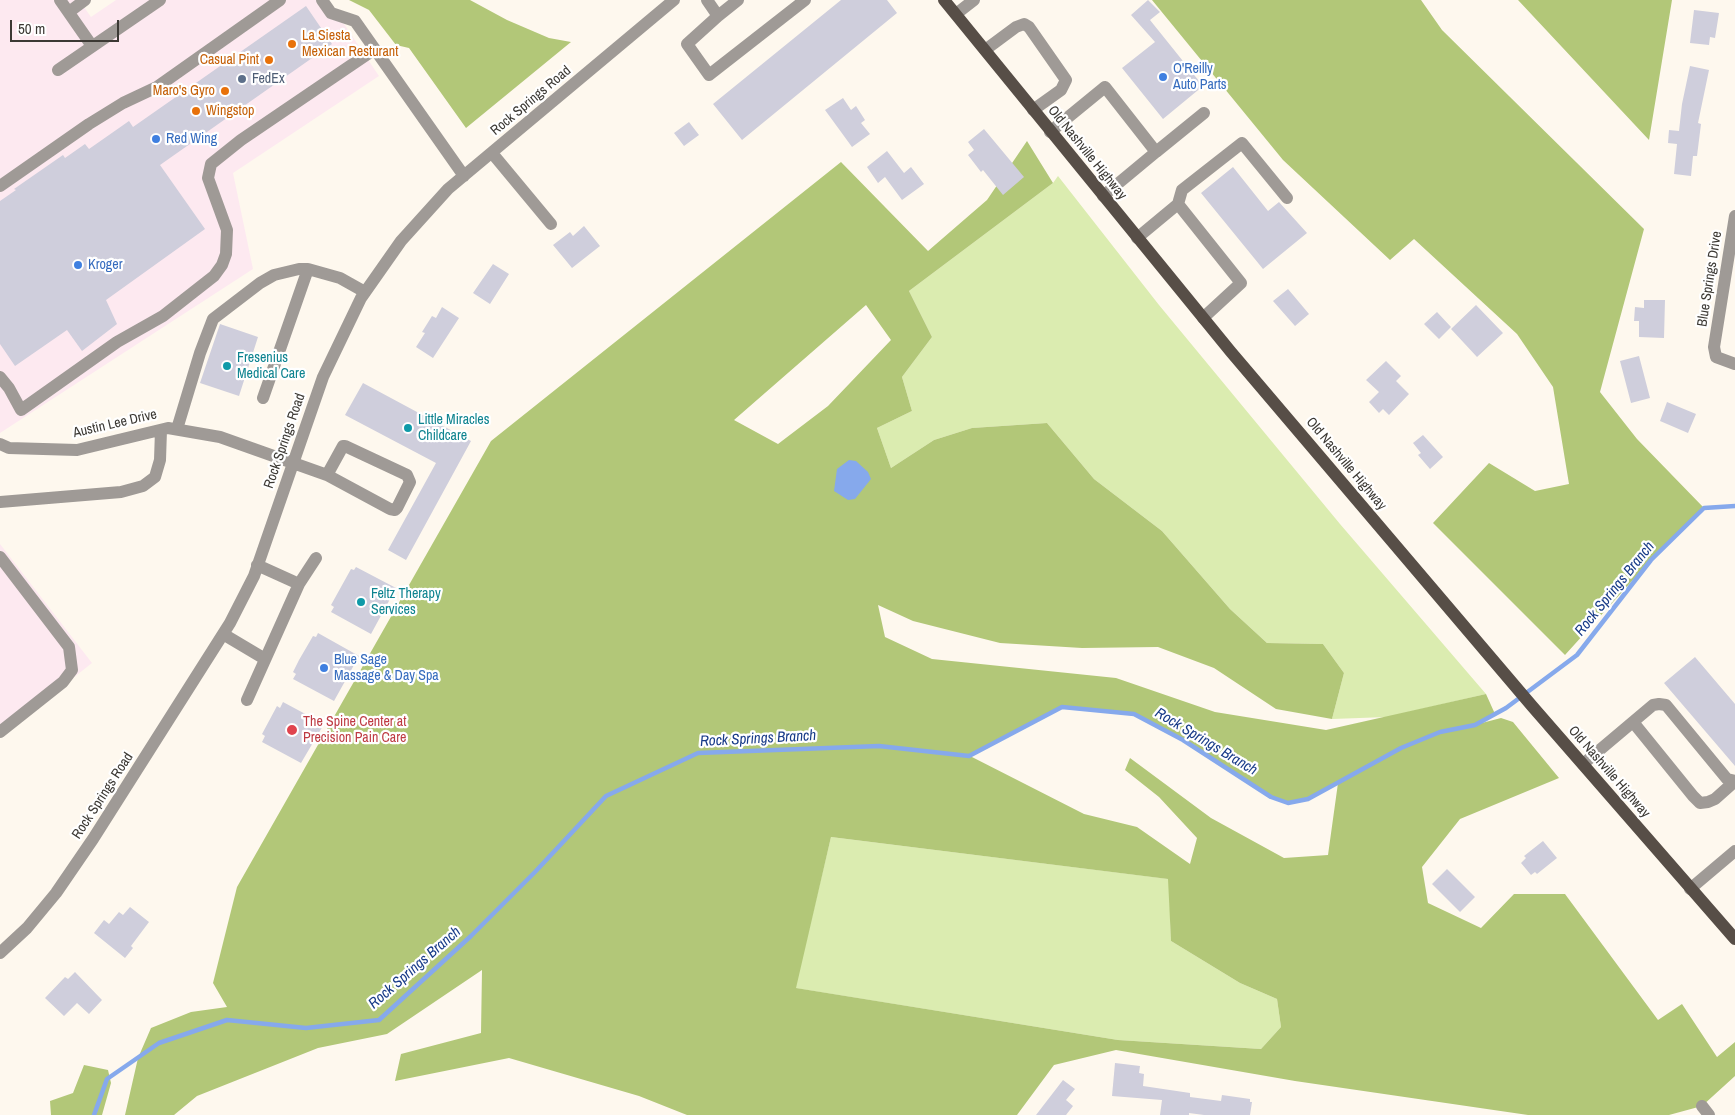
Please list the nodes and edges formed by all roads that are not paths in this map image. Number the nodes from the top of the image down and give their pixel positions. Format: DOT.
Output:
graph roads {
  1 [pos="60,0"];
  2 [pos="85,0"];
  3 [pos="160,0"];
  4 [pos="280,0"];
  5 [pos="322,0"];
  6 [pos="674,0"];
  7 [pos="707,0"];
  8 [pos="738,0"];
  9 [pos="805,0"];
  10 [pos="944,0"];
  11 [pos="974,0"];
  12 [pos="69,12"];
  13 [pos="956,14"];
  14 [pos="718,16"];
  15 [pos="92,46"];
  16 [pos="375,49"];
  17 [pos="985,50"];
  18 [pos="58,70"];
  19 [pos="1033,110"];
  20 [pos="1204,113"];
  21 [pos="1050,132"];
  22 [pos="1156,152"];
  23 [pos="492,153"];
  24 [pos="464,176"];
  25 [pos="0,186"];
  26 [pos="1103,196"];
  27 [pos="1287,198"];
  28 [pos="1178,204"];
  29 [pos="1735,216"];
  30 [pos="551,224"];
  31 [pos="1137,238"];
  32 [pos="308,270"];
  33 [pos="366,292"];
  34 [pos="1203,318"];
  35 [pos="1735,364"];
  36 [pos="0,377"];
  37 [pos="263,398"];
  38 [pos="177,429"];
  39 [pos="161,430"];
  40 [pos="0,444"];
  41 [pos="293,464"];
  42 [pos="327,475"];
  43 [pos="0,502"];
  44 [pos="0,557"];
  45 [pos="316,558"];
  46 [pos="257,565"];
  47 [pos="299,584"];
  48 [pos="223,634"];
  49 [pos="265,659"];
  50 [pos="247,700"];
  51 [pos="1633,722"];
  52 [pos="0,732"];
  53 [pos="1582,764"];
  54 [pos="1735,782"];
  55 [pos="1735,851"];
  56 [pos="1690,889"];
  57 [pos="1735,939"];
  58 [pos="0,953"];
  1 -- 12 [label="street"];
  2 -- 12 [label="street"];
  3 -- 15 [label="street"];
  4 -- 25 [label="street"];
  5 -- 16 [label="street"];
  6 -- 23 [label="street, Rock Springs Road"];
  7 -- 14 [label="street"];
  8 -- 14 [label="street"];
  9 -- 14 [label="street"];
  10 -- 13 [label="main road, Old Nashville Highway"];
  11 -- 13 [label="street"];
  12 -- 15 [label="street"];
  13 -- 17 [label="main road, Old Nashville Highway"];
  15 -- 18 [label="street"];
  16 -- 24 [label="street"];
  16 -- 36 [label="street"];
  17 -- 19 [label="main road, Old Nashville Highway"];
  17 -- 19 [label="street"];
  19 -- 21 [label="main road, Old Nashville Highway"];
  20 -- 22 [label="street"];
  21 -- 22 [label="street"];
  21 -- 26 [label="main road, Old Nashville Highway"];
  22 -- 26 [label="street"];
  23 -- 24 [label="street, Rock Springs Road"];
  23 -- 30 [label="street"];
  24 -- 33 [label="street, Rock Springs Road"];
  26 -- 31 [label="main road, Old Nashville Highway"];
  27 -- 28 [label="street"];
  28 -- 31 [label="street"];
  28 -- 34 [label="street"];
  29 -- 35 [label="street, Blue Springs Drive"];
  31 -- 34 [label="main road, Old Nashville Highway"];
  32 -- 33 [label="street"];
  32 -- 37 [label="street"];
  32 -- 38 [label="street"];
  33 -- 41 [label="street, Rock Springs Road"];
  34 -- 53 [label="main road, Old Nashville Highway"];
  38 -- 39 [label="street, Austin Lee Drive"];
  38 -- 41 [label="street, Austin Lee Drive"];
  39 -- 40 [label="street, Austin Lee Drive"];
  39 -- 43 [label="street"];
  41 -- 42 [label="street, Austin Lee Drive"];
  41 -- 46 [label="street, Rock Springs Road"];
  42 -- 42 [label="street, Austin Lee Drive"];
  44 -- 52 [label="street"];
  45 -- 47 [label="street"];
  46 -- 47 [label="street"];
  46 -- 48 [label="street, Rock Springs Road"];
  47 -- 49 [label="street"];
  48 -- 49 [label="street"];
  48 -- 58 [label="street, Rock Springs Road"];
  49 -- 50 [label="street"];
  51 -- 53 [label="street"];
  51 -- 54 [label="street"];
  51 -- 54 [label="street"];
  53 -- 56 [label="main road, Old Nashville Highway"];
  55 -- 56 [label="street"];
  56 -- 57 [label="main road, Old Nashville Highway"];
}
